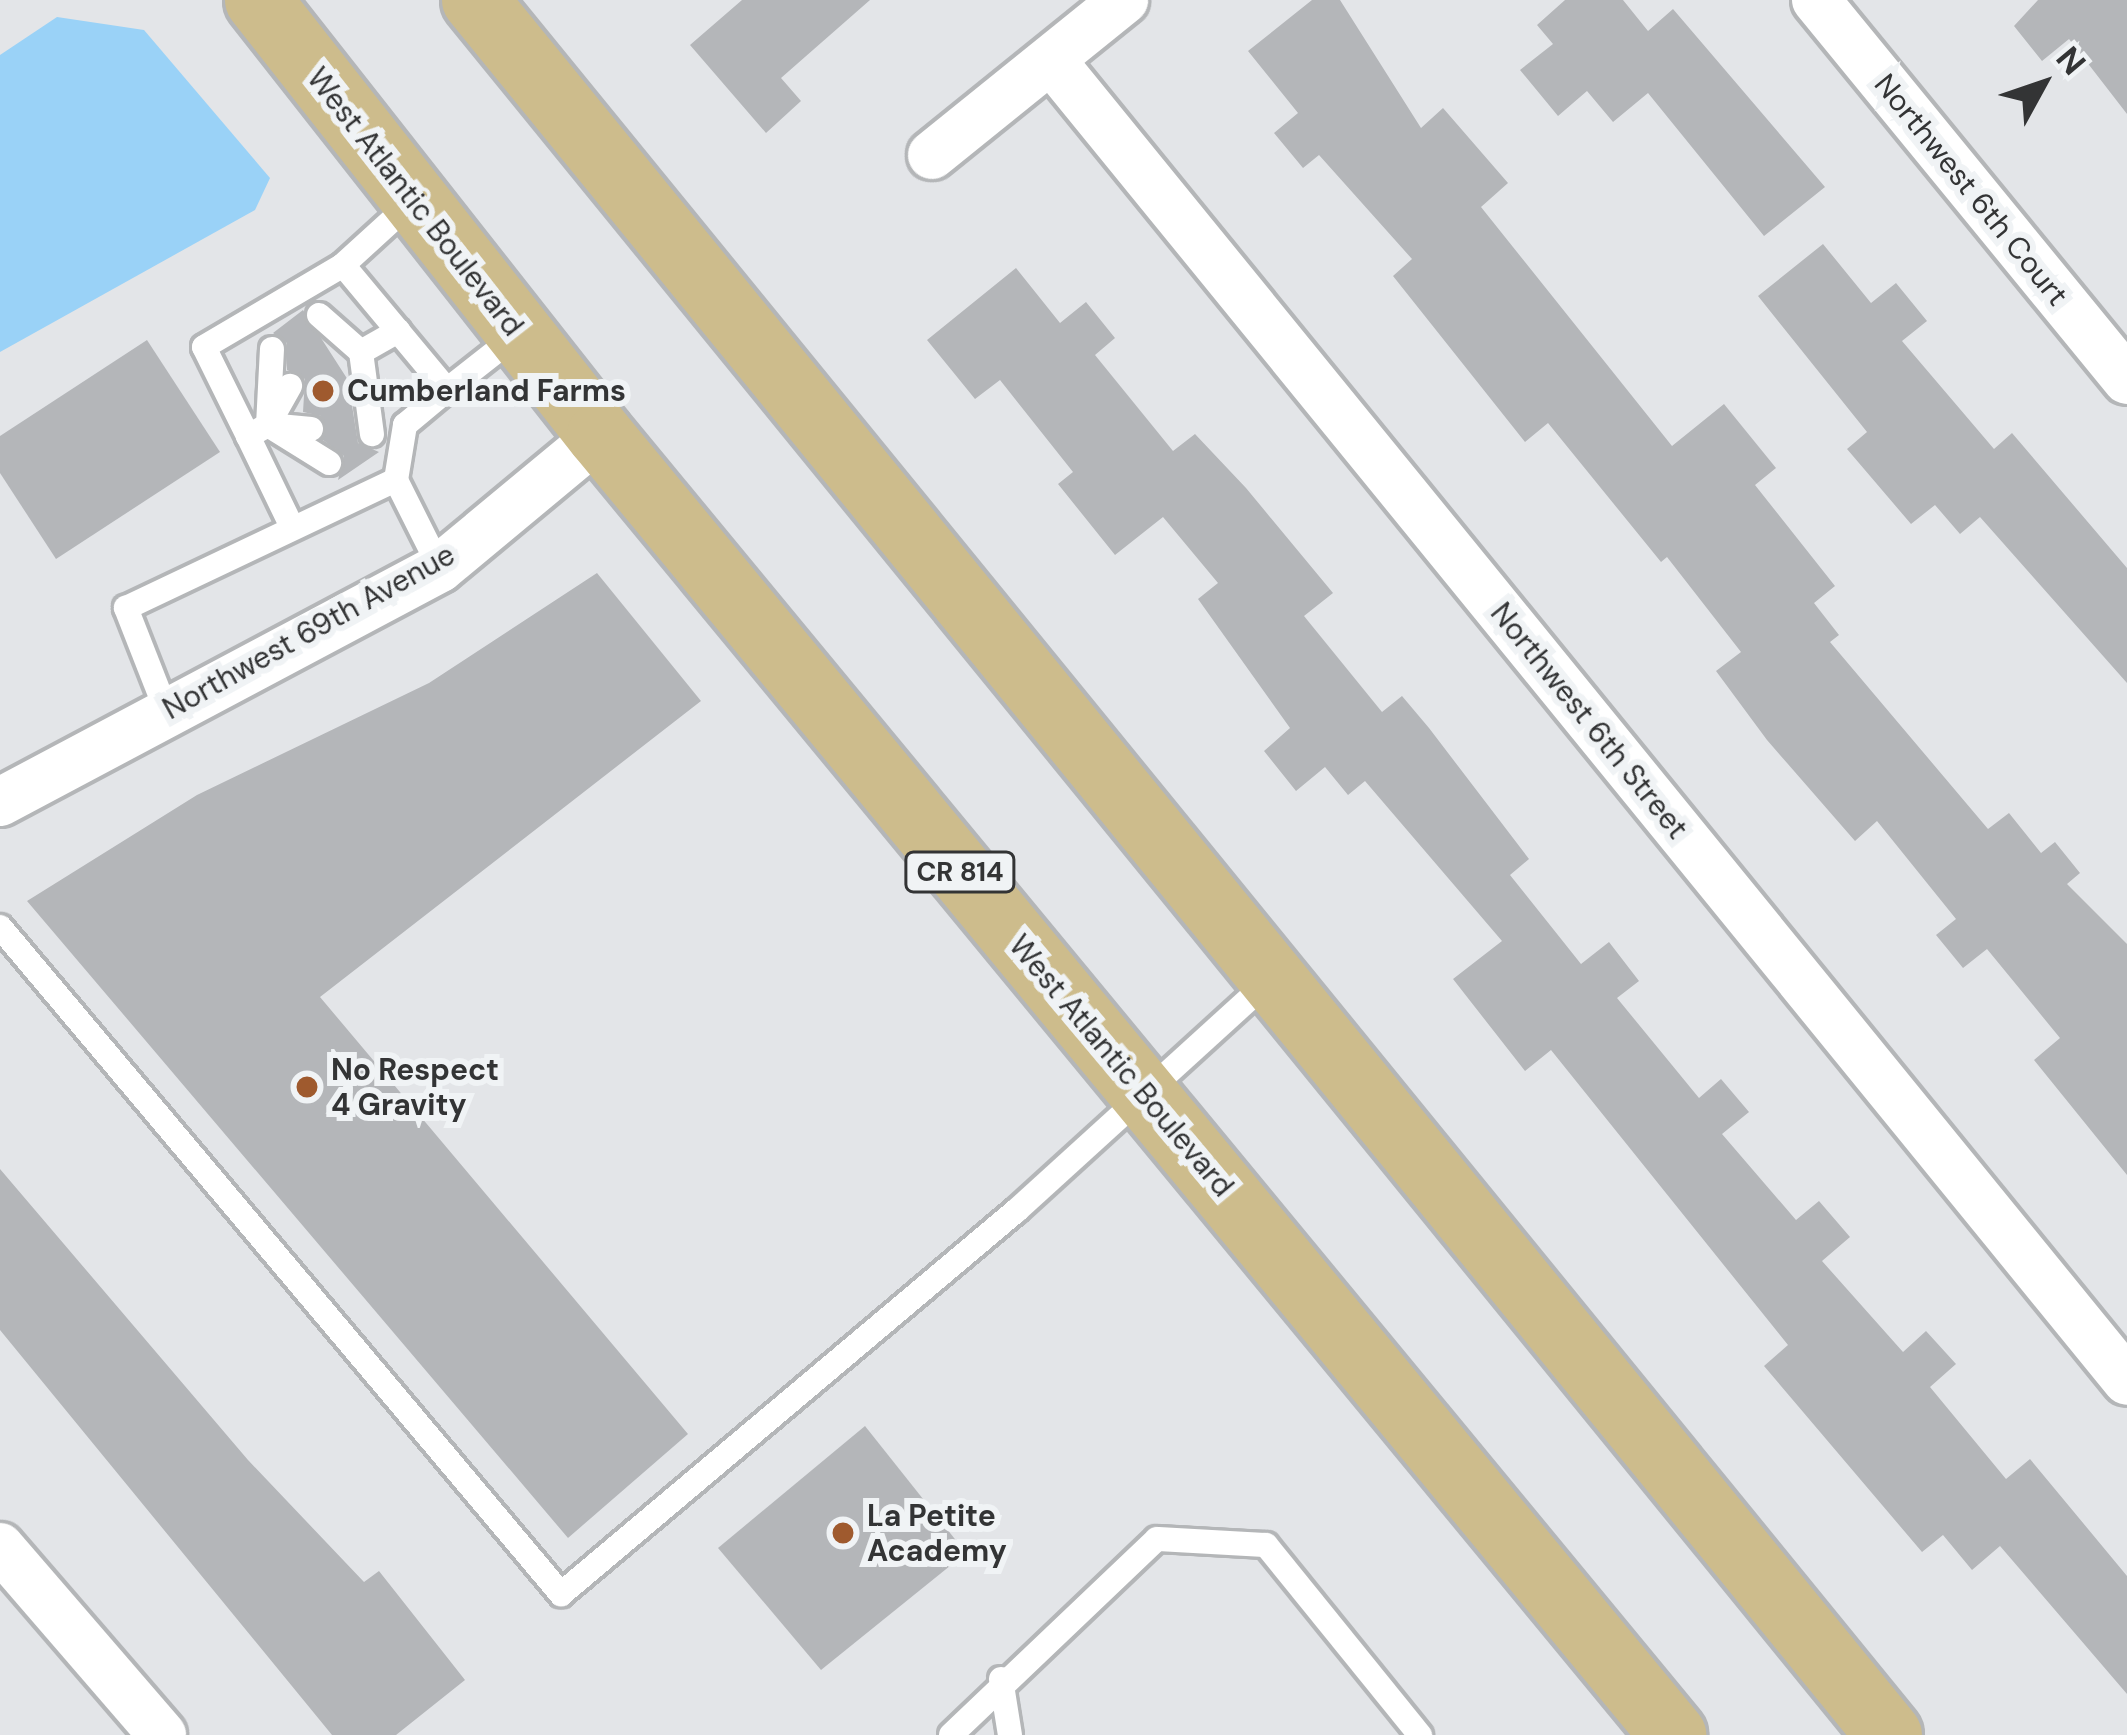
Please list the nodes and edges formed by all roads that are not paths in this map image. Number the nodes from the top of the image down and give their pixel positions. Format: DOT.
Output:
graph roads {
  1 [pos="258,0"];
  2 [pos="475,0"];
  3 [pos="1124,0"];
  4 [pos="1816,0"];
  5 [pos="1052,61"];
  6 [pos="932,155"];
  7 [pos="412,202"];
  8 [pos="344,265"];
  9 [pos="319,315"];
  10 [pos="398,331"];
  11 [pos="519,334"];
  12 [pos="272,349"];
  13 [pos="348,352"];
  14 [pos="2127,380"];
  15 [pos="290,386"];
  16 [pos="447,390"];
  17 [pos="355,396"];
  18 [pos="311,429"];
  19 [pos="258,430"];
  20 [pos="372,434"];
  21 [pos="600,434"];
  22 [pos="329,463"];
  23 [pos="396,480"];
  24 [pos="292,527"];
  25 [pos="440,568"];
  26 [pos="166,710"];
  27 [pos="0,802"];
  28 [pos="0,927"];
  29 [pos="1271,978"];
  30 [pos="1143,1093"];
  31 [pos="2127,1382"];
  32 [pos="0,1547"];
  33 [pos="1001,1679"];
  34 [pos="163,1735"];
  35 [pos="951,1735"];
  36 [pos="1010,1735"];
  37 [pos="1420,1735"];
  38 [pos="1673,1735"];
  39 [pos="1889,1735"];
  1 -- 7 [label="main road, West Atlantic Boulevard / CR 814"];
  2 -- 29 [label="main road"];
  3 -- 5 [label="street"];
  4 -- 14 [label="street, Northwest 6th Court"];
  5 -- 6 [label="street"];
  5 -- 31 [label="street, Northwest 6th Street"];
  7 -- 8 [label="lane"];
  7 -- 11 [label="main road, West Atlantic Boulevard / CR 814"];
  8 -- 10 [label="lane"];
  8 -- 19 [label="lane"];
  9 -- 13 [label="lane"];
  10 -- 13 [label="lane"];
  10 -- 16 [label="lane"];
  11 -- 16 [label="lane"];
  11 -- 21 [label="main road, West Atlantic Boulevard / CR 814"];
  12 -- 19 [label="lane"];
  13 -- 17 [label="lane"];
  13 -- 20 [label="lane"];
  15 -- 19 [label="lane"];
  16 -- 23 [label="lane"];
  18 -- 19 [label="lane"];
  19 -- 22 [label="lane"];
  19 -- 24 [label="lane"];
  21 -- 25 [label="street, Northwest 69th Avenue"];
  21 -- 30 [label="main road, West Atlantic Boulevard / CR 814"];
  23 -- 24 [label="lane"];
  23 -- 25 [label="lane"];
  24 -- 26 [label="lane"];
  25 -- 26 [label="street, Northwest 69th Avenue"];
  26 -- 27 [label="street, Northwest 69th Avenue"];
  28 -- 30 [label="lane"];
  29 -- 30 [label="lane"];
  29 -- 39 [label="main road"];
  30 -- 38 [label="main road, West Atlantic Boulevard / CR 814"];
  32 -- 34 [label="street"];
  33 -- 35 [label="lane"];
  33 -- 36 [label="lane"];
  33 -- 37 [label="lane"];
}
